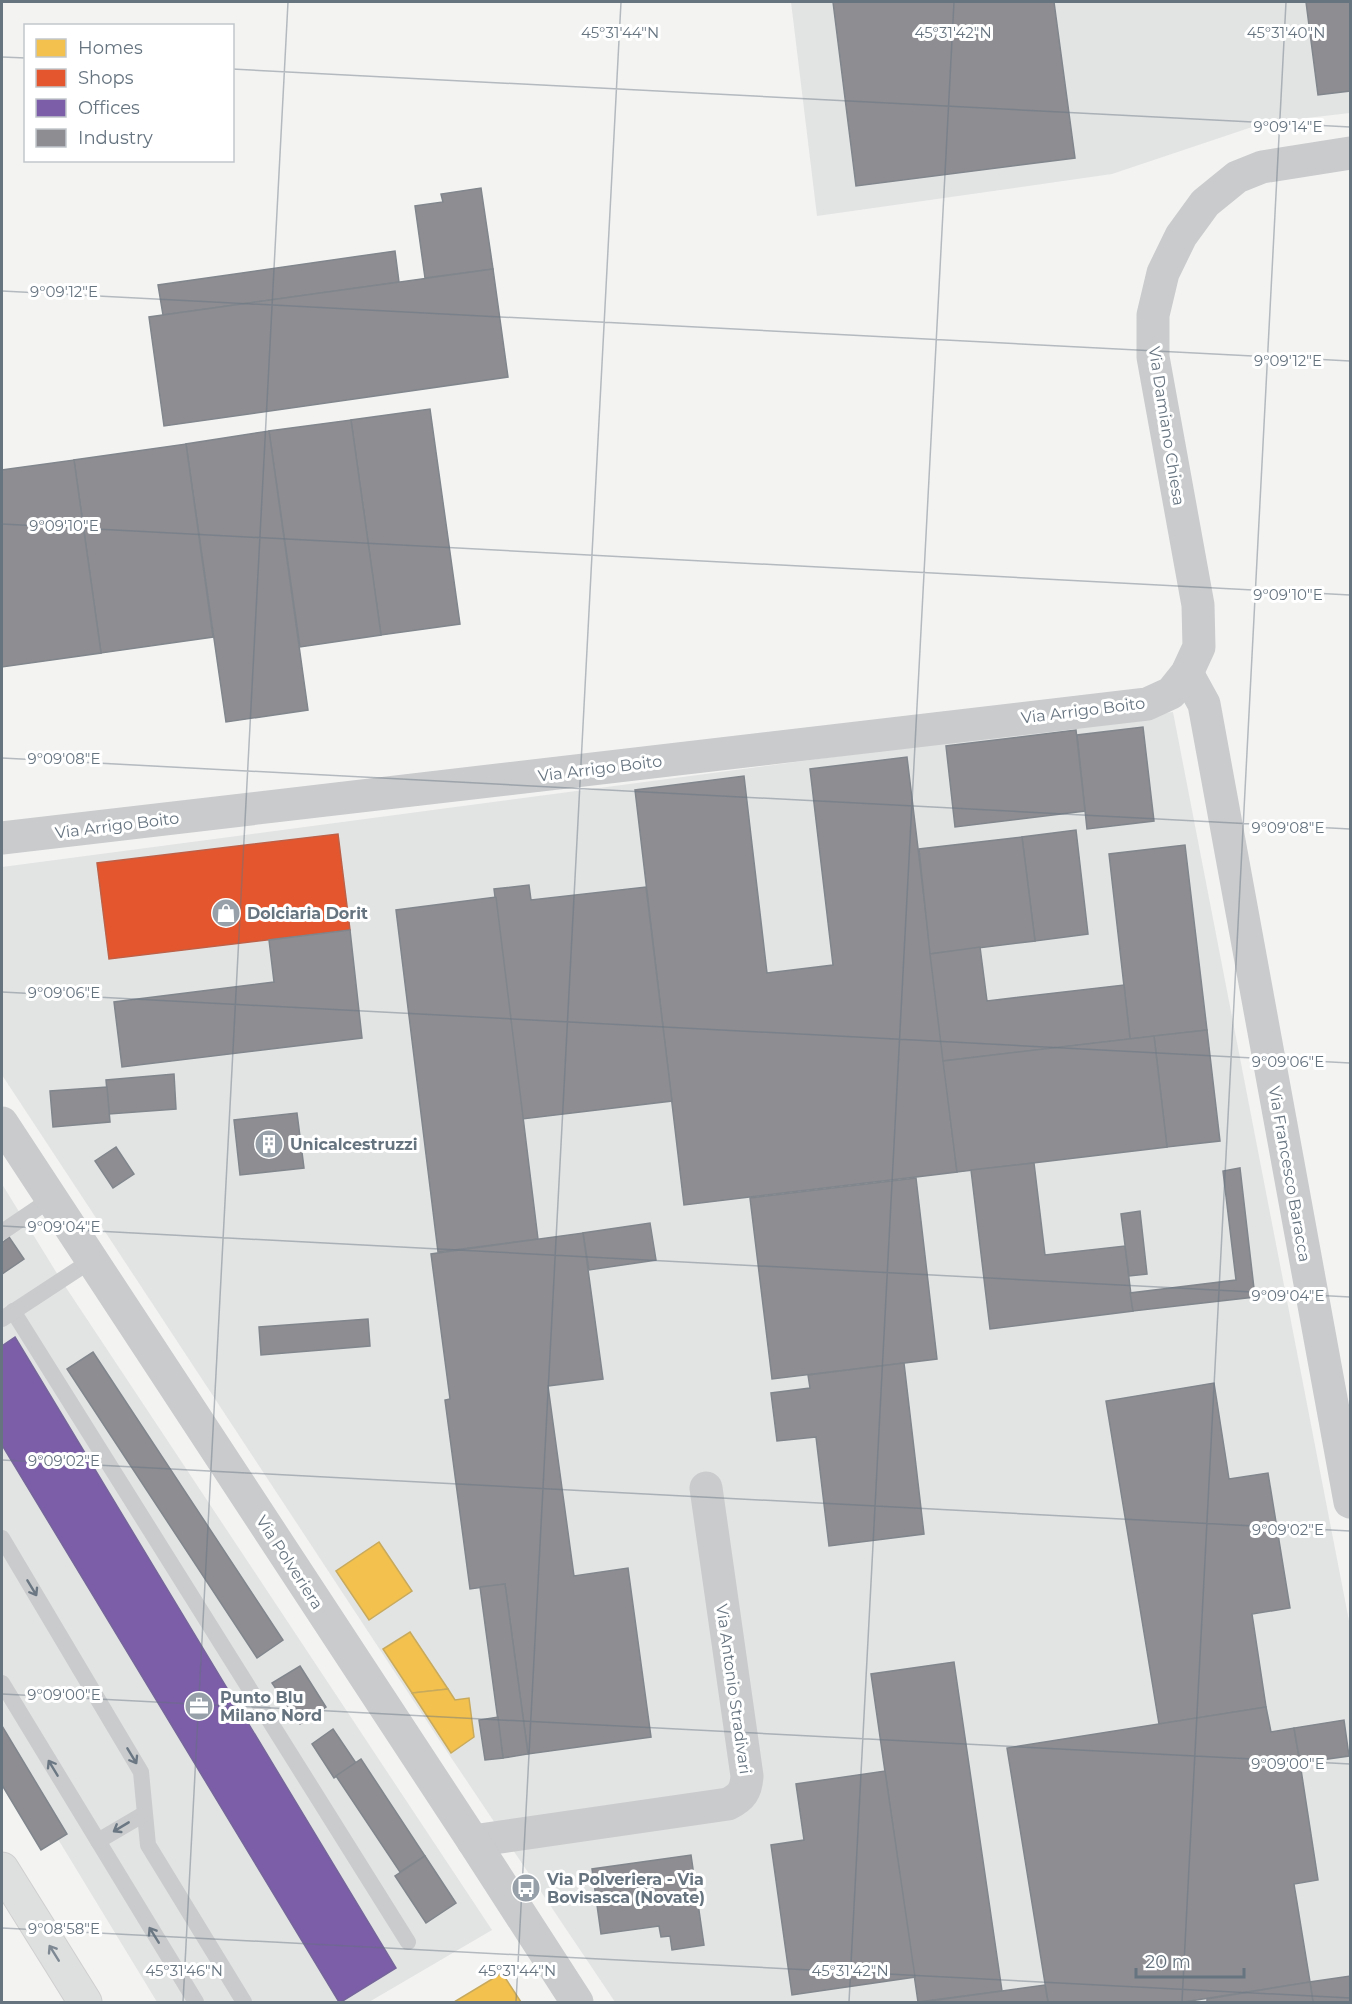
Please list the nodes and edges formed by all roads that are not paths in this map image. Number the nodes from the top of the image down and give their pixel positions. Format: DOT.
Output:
graph roads {
  1 [pos="1350,153"];
  2 [pos="1187,673"];
  3 [pos="2,838"];
  4 [pos="2,1123"];
  5 [pos="51,1199"];
  6 [pos="2,1232"];
  7 [pos="92,1260"];
  8 [pos="7,1315"];
  9 [pos="706,1488"];
  10 [pos="1350,1502"];
  11 [pos="2,1538"];
  12 [pos="2,1683"];
  13 [pos="144,1814"];
  14 [pos="98,1841"];
  15 [pos="473,1841"];
  16 [pos="2,1869"];
  17 [pos="408,1941"];
  18 [pos="85,2002"];
  19 [pos="196,2002"];
  20 [pos="244,2002"];
  21 [pos="577,2002"];
  1 -- 2 [label="street, Via Damiano Chiesa"];
  2 -- 3 [label="street, Via Arrigo Boito"];
  2 -- 10 [label="street, Via Francesco Baracca"];
  4 -- 5 [label="street, Via Polveriera"];
  5 -- 6 [label="lane"];
  5 -- 7 [label="street, Via Polveriera"];
  7 -- 8 [label="lane"];
  7 -- 15 [label="street, Via Polveriera"];
  8 -- 17 [label="lane"];
  9 -- 15 [label="street, Via Antonio Stradivari"];
  11 -- 13 [label="lane, one-way"];
  14 -- 12 [label="lane, one-way"];
  13 -- 14 [label="lane, one-way"];
  13 -- 20 [label="lane"];
  19 -- 14 [label="lane, one-way"];
  15 -- 21 [label="street, Via Polveriera"];
  18 -- 16 [label="highway, one-way"];
}
